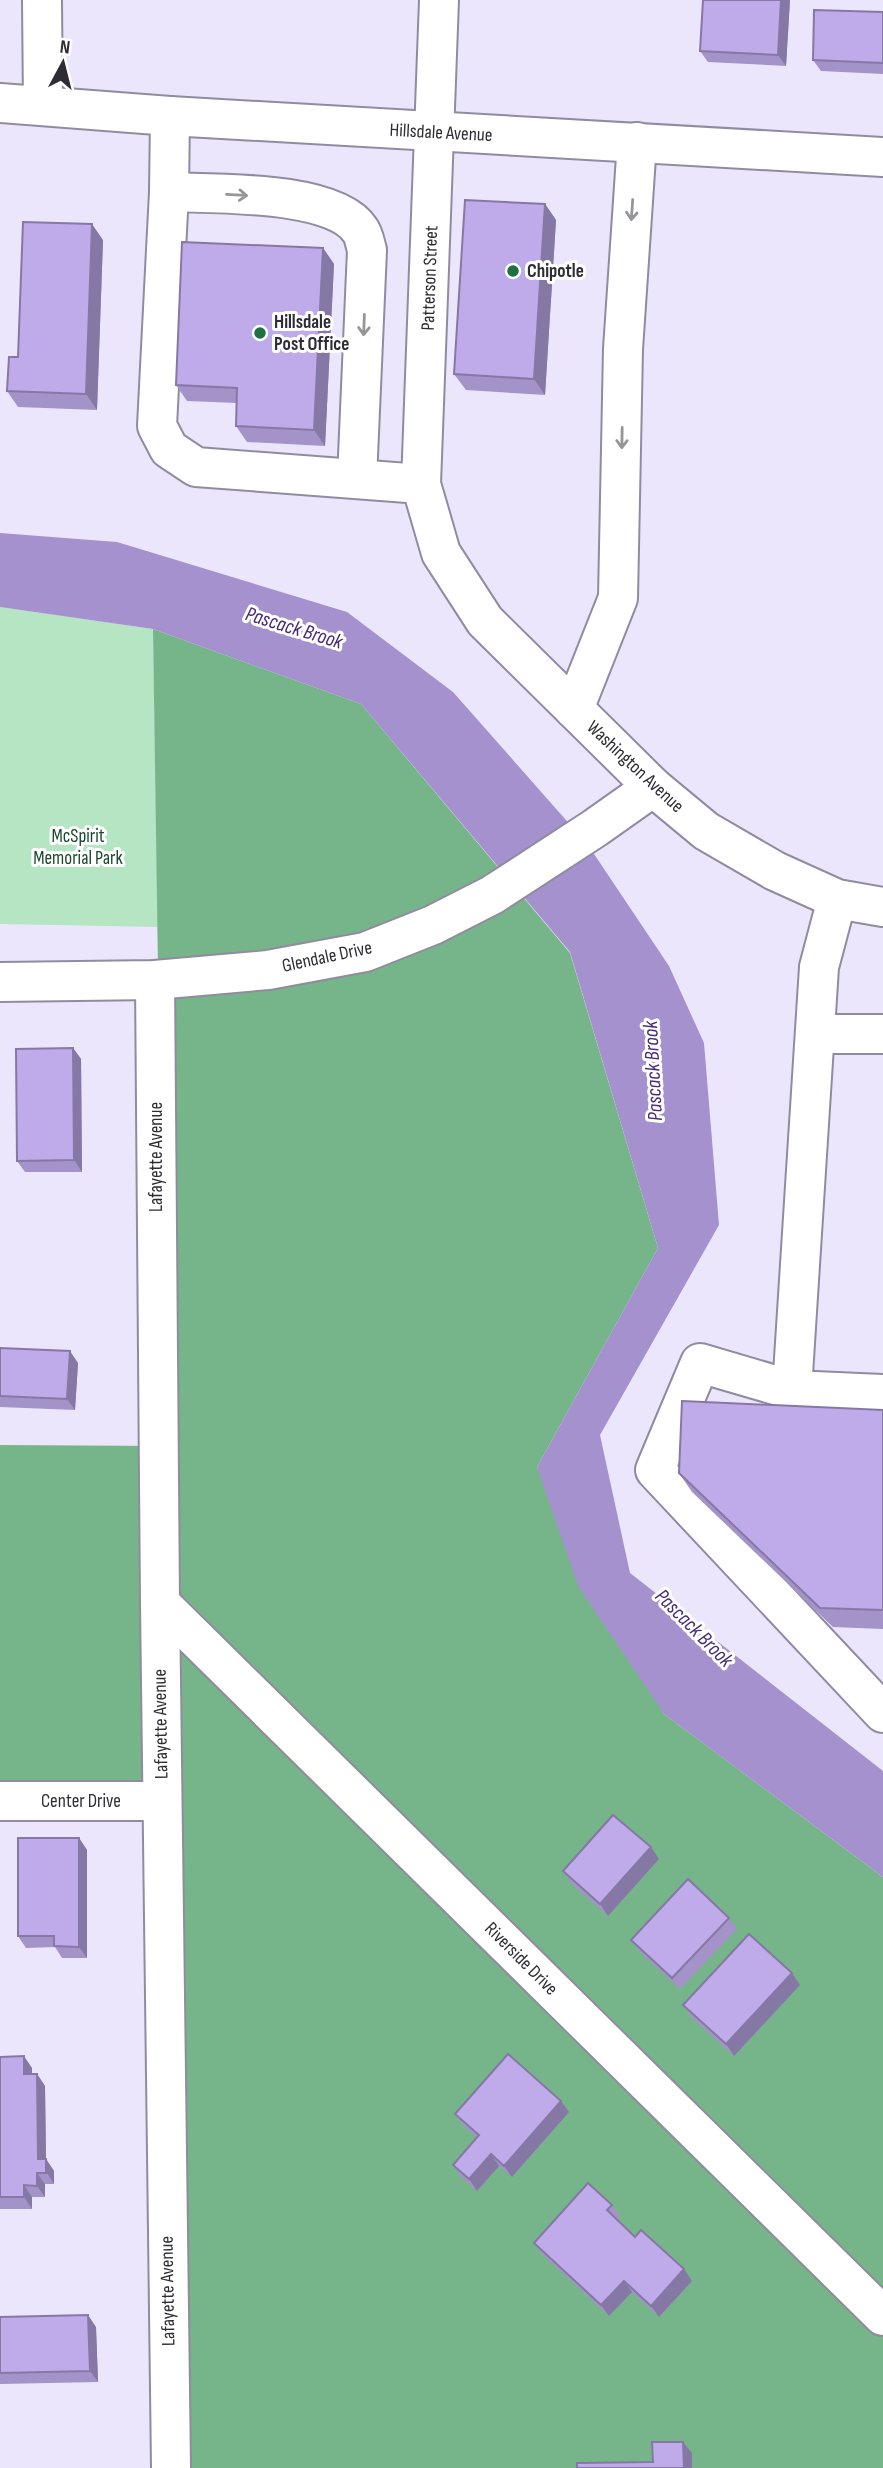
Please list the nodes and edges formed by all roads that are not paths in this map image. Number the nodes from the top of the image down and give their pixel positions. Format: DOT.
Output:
graph roads {
  1 [pos="42,0"];
  2 [pos="439,0"];
  3 [pos="0,103"];
  4 [pos="43,106"];
  5 [pos="170,116"];
  6 [pos="436,133"];
  7 [pos="637,142"];
  8 [pos="883,157"];
  9 [pos="169,192"];
  10 [pos="357,479"];
  11 [pos="421,484"];
  12 [pos="441,554"];
  13 [pos="574,709"];
  14 [pos="653,787"];
  15 [pos="837,899"];
  16 [pos="883,907"];
  17 [pos="155,980"];
  18 [pos="0,982"];
  19 [pos="814,1034"];
  20 [pos="883,1034"];
  21 [pos="792,1390"];
  22 [pos="883,1394"];
  23 [pos="160,1603"];
  24 [pos="883,1713"];
  25 [pos="0,1801"];
  26 [pos="162,1801"];
  27 [pos="883,2316"];
  28 [pos="171,2468"];
  1 -- 4 [label="street"];
  2 -- 6 [label="street, Patterson Street"];
  3 -- 4 [label="street, Hillsdale Avenue"];
  4 -- 5 [label="street, Hillsdale Avenue"];
  5 -- 6 [label="street, Hillsdale Avenue"];
  5 -- 9 [label="street"];
  6 -- 7 [label="street, Hillsdale Avenue"];
  6 -- 11 [label="street, Patterson Street"];
  7 -- 8 [label="street, Hillsdale Avenue"];
  7 -- 13 [label="street, one-way"];
  9 -- 10 [label="street, one-way"];
  9 -- 10 [label="street"];
  10 -- 11 [label="street"];
  11 -- 12 [label="street, Patterson Street"];
  12 -- 13 [label="street, Washington Avenue"];
  13 -- 14 [label="street, Washington Avenue"];
  14 -- 15 [label="street, Washington Avenue"];
  14 -- 17 [label="street, Glendale Drive"];
  15 -- 16 [label="street, Washington Avenue"];
  15 -- 19 [label="street"];
  17 -- 18 [label="street, Glendale Drive"];
  17 -- 23 [label="street, Lafayette Avenue"];
  19 -- 20 [label="street"];
  19 -- 21 [label="street"];
  21 -- 22 [label="street"];
  21 -- 24 [label="street"];
  23 -- 26 [label="street, Lafayette Avenue"];
  23 -- 27 [label="street, Riverside Drive"];
  25 -- 26 [label="street, Center Drive"];
  26 -- 28 [label="street, Lafayette Avenue"];
}
